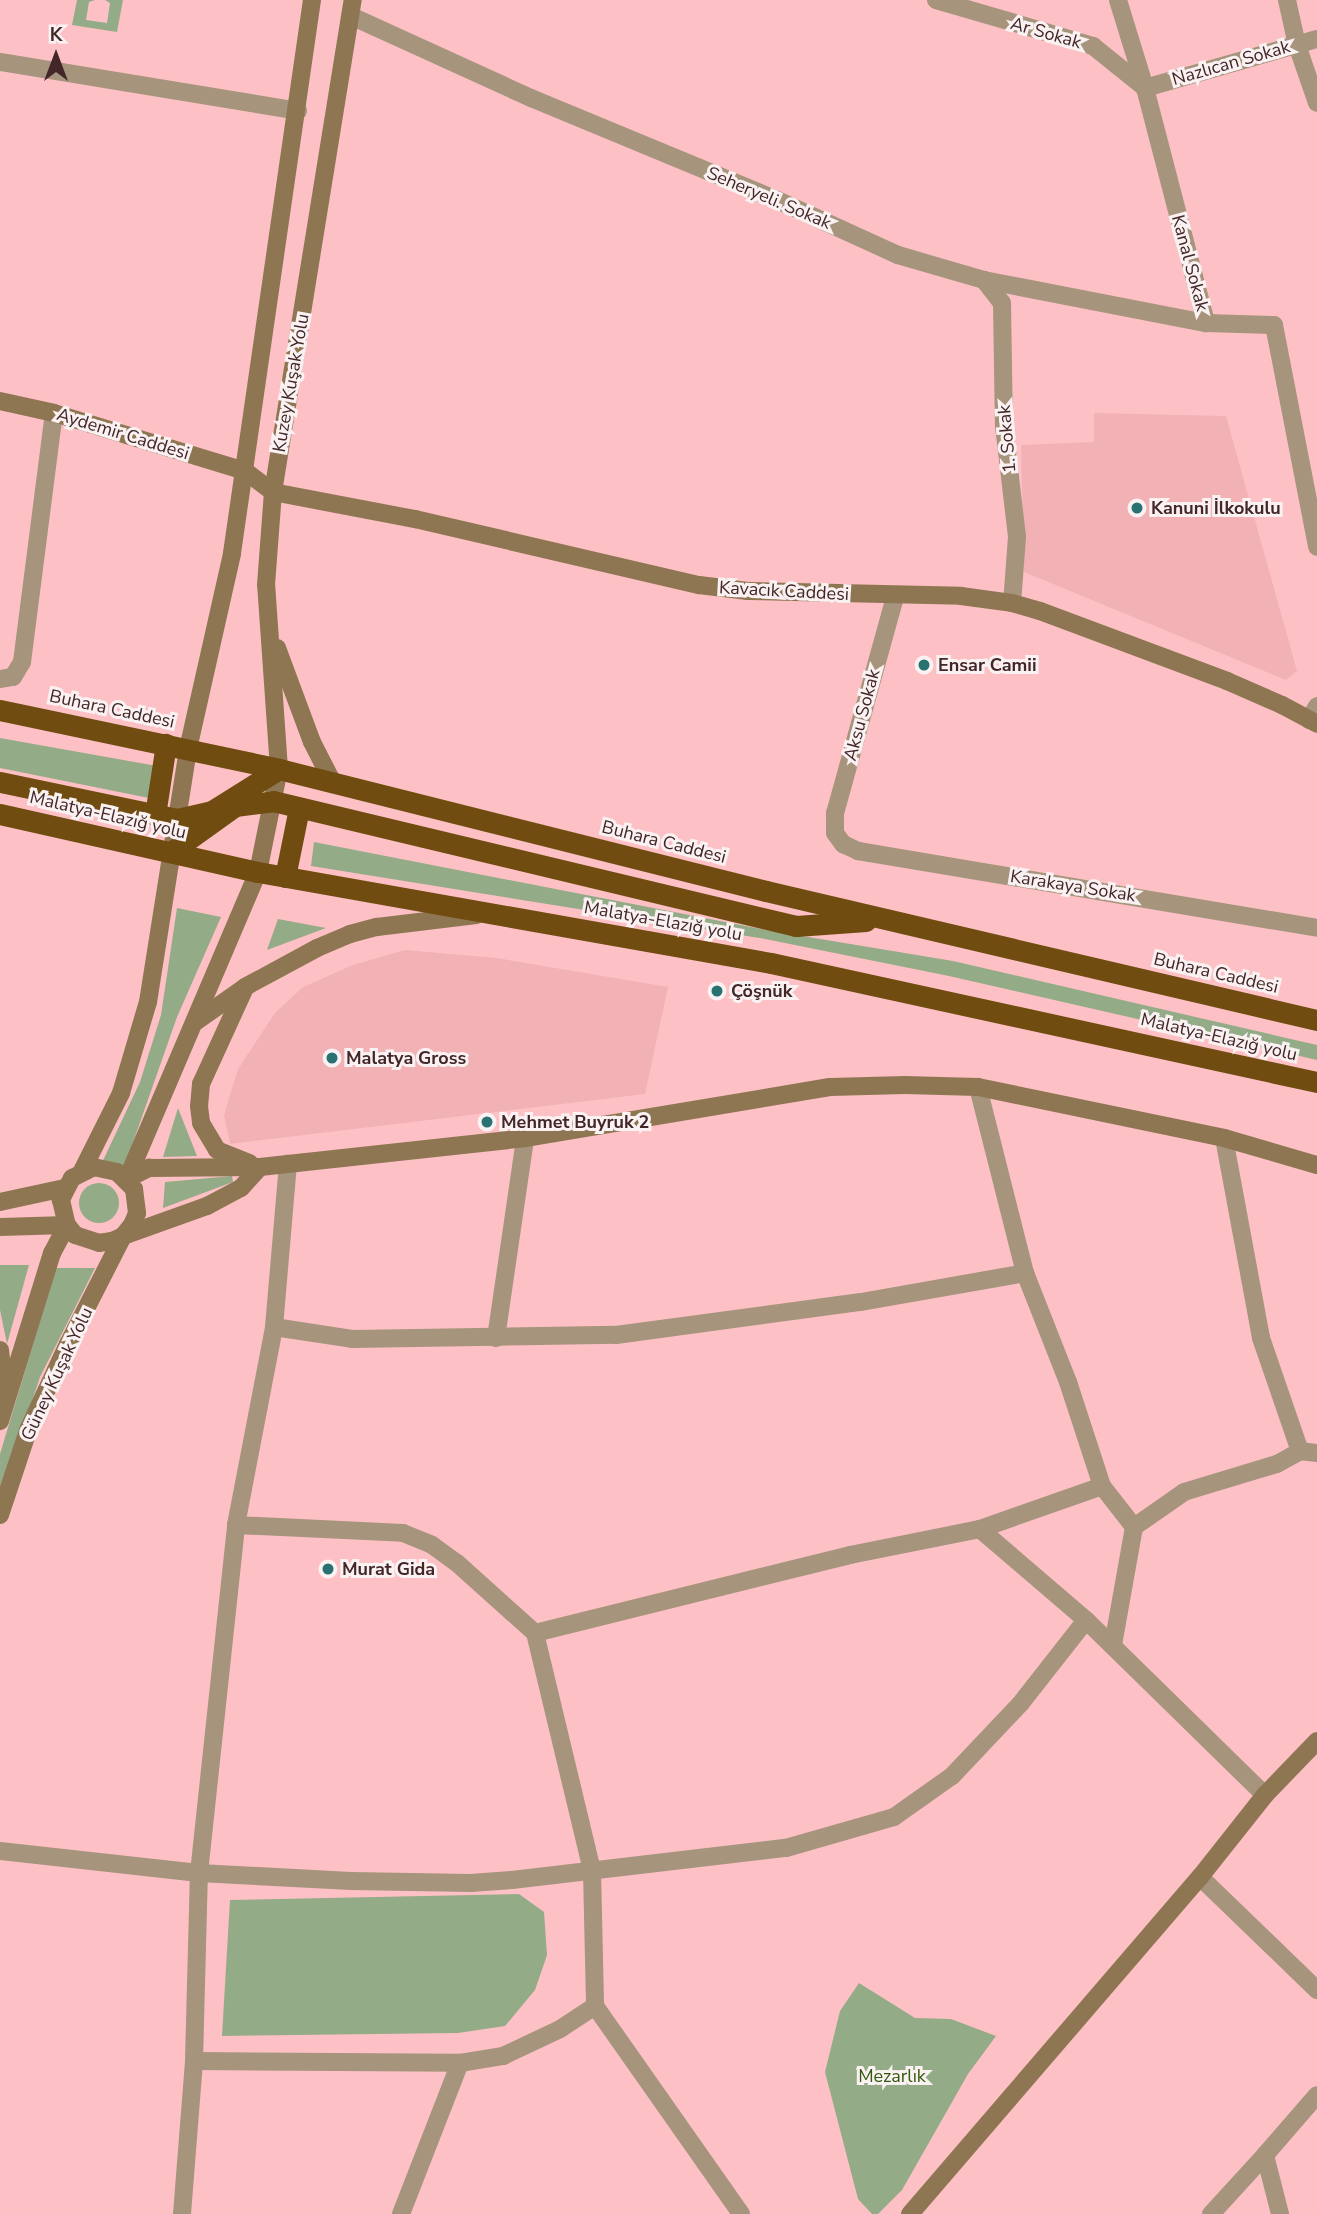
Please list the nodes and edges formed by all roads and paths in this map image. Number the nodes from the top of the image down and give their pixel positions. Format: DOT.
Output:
graph roads {
  1 [pos="312,0"];
  2 [pos="936,0"];
  3 [pos="1118,0"];
  4 [pos="1287,0"];
  5 [pos="352,8"];
  6 [pos="1317,39"];
  7 [pos="1297,45"];
  8 [pos="0,62"];
  9 [pos="1145,88"];
  10 [pos="1317,103"];
  11 [pos="298,111"];
  12 [pos="984,280"];
  13 [pos="1206,323"];
  14 [pos="0,401"];
  15 [pos="54,413"];
  16 [pos="1308,454"];
  17 [pos="245,471"];
  18 [pos="272,492"];
  19 [pos="1317,547"];
  20 [pos="894,597"];
  21 [pos="1012,603"];
  22 [pos="269,625"];
  23 [pos="0,680"];
  24 [pos="0,710"];
  25 [pos="1314,717"];
  26 [pos="166,744"];
  27 [pos="188,749"];
  28 [pos="279,769"];
  29 [pos="0,782"];
  30 [pos="334,783"];
  31 [pos="272,801"];
  32 [pos="299,808"];
  33 [pos="0,814"];
  34 [pos="155,815"];
  35 [pos="177,820"];
  36 [pos="835,833"];
  37 [pos="171,852"];
  38 [pos="258,872"];
  39 [pos="285,877"];
  40 [pos="490,913"];
  41 [pos="889,919"];
  42 [pos="1317,928"];
  43 [pos="245,988"];
  44 [pos="1317,1020"];
  45 [pos="194,1023"];
  46 [pos="1317,1082"];
  47 [pos="978,1087"];
  48 [pos="525,1138"];
  49 [pos="1224,1138"];
  50 [pos="288,1164"];
  51 [pos="1317,1165"];
  52 [pos="260,1167"];
  53 [pos="82,1171"];
  54 [pos="127,1179"];
  55 [pos="65,1188"];
  56 [pos="0,1202"];
  57 [pos="67,1225"];
  58 [pos="0,1227"];
  59 [pos="123,1236"];
  60 [pos="1026,1273"];
  61 [pos="274,1327"];
  62 [pos="496,1338"];
  63 [pos="0,1350"];
  64 [pos="0,1421"];
  65 [pos="1309,1452"];
  66 [pos="1102,1486"];
  67 [pos="0,1515"];
  68 [pos="236,1525"];
  69 [pos="1134,1527"];
  70 [pos="981,1529"];
  71 [pos="1086,1620"];
  72 [pos="535,1633"];
  73 [pos="1112,1645"];
  74 [pos="1317,1741"];
  75 [pos="1265,1796"];
  76 [pos="0,1851"];
  77 [pos="592,1871"];
  78 [pos="199,1873"];
  79 [pos="1200,1877"];
  80 [pos="1317,1990"];
  81 [pos="595,2006"];
  82 [pos="194,2061"];
  83 [pos="460,2063"];
  84 [pos="1317,2095"];
  85 [pos="1265,2155"];
  86 [pos="181,2214"];
  87 [pos="401,2214"];
  88 [pos="741,2214"];
  89 [pos="910,2214"];
  90 [pos="1211,2214"];
  91 [pos="1280,2214"];
  1 -- 11 [label="main road, Kuzey Kuşak Yolu"];
  2 -- 9 [label="street, Ar Sokak"];
  3 -- 9 [label="street, Kanal Sokak"];
  4 -- 7 [label="street"];
  5 -- 12 [label="street, Seheryeli. Sokak"];
  5 -- 18 [label="main road, Kuzey Kuşak Yolu"];
  6 -- 7 [label="street, Nazlıcan Sokak"];
  7 -- 9 [label="street, Nazlıcan Sokak"];
  7 -- 10 [label="street"];
  8 -- 11 [label="street"];
  9 -- 13 [label="street, Kanal Sokak"];
  11 -- 17 [label="main road, Kuzey Kuşak Yolu"];
  12 -- 13 [label="street, Seheryeli. Sokak"];
  12 -- 21 [label="street, 1. Sokak"];
  13 -- 16 [label="street, Kanal Sokak"];
  14 -- 15 [label="main road, Aydemir Caddesi"];
  15 -- 17 [label="main road, Aydemir Caddesi"];
  15 -- 23 [label="street"];
  16 -- 19 [label="street, Kanal Sokak"];
  17 -- 18 [label="main road, Kavacık Caddesi"];
  17 -- 27 [label="main road, Kuzey Kuşak Yolu"];
  18 -- 20 [label="main road, Kavacık Caddesi"];
  18 -- 22 [label="main road, Kuzey Kuşak Yolu"];
  20 -- 21 [label="main road, Kavacık Caddesi"];
  20 -- 36 [label="street, Aksu Sokak"];
  21 -- 25 [label="main road, Kavacık Caddesi"];
  22 -- 28 [label="main road, Kuzey Kuşak Yolu"];
  22 -- 30 [label="main road"];
  24 -- 26 [label="highway, Buhara Caddesi"];
  26 -- 27 [label="highway, Buhara Caddesi"];
  26 -- 34 [label="highway"];
  27 -- 28 [label="highway, Buhara Caddesi"];
  27 -- 35 [label="main road, Kuzey Kuşak Yolu"];
  28 -- 30 [label="highway, Buhara Caddesi"];
  28 -- 31 [label="main road, Kuzey Kuşak Yolu"];
  28 -- 35 [label="highway"];
  29 -- 34 [label="highway"];
  30 -- 41 [label="highway, Buhara Caddesi"];
  31 -- 32 [label="highway"];
  31 -- 37 [label="highway"];
  31 -- 38 [label="main road, Kuzey Kuşak Yolu"];
  32 -- 39 [label="highway"];
  32 -- 41 [label="highway"];
  33 -- 37 [label="highway, Malatya-Elazığ yolu"];
  34 -- 35 [label="highway"];
  35 -- 37 [label="main road, Kuzey Kuşak Yolu"];
  36 -- 42 [label="street, Karakaya Sokak"];
  37 -- 38 [label="highway, Malatya-Elazığ yolu"];
  37 -- 53 [label="main road, Kuzey Kuşak Yolu"];
  38 -- 39 [label="highway, Malatya-Elazığ yolu"];
  38 -- 45 [label="main road, Kuzey Kuşak Yolu"];
  39 -- 40 [label="highway, Malatya-Elazığ yolu"];
  40 -- 43 [label="main road"];
  40 -- 46 [label="highway, Malatya-Elazığ yolu"];
  41 -- 44 [label="highway, Buhara Caddesi"];
  43 -- 45 [label="main road"];
  43 -- 52 [label="main road"];
  45 -- 54 [label="main road, Kuzey Kuşak Yolu"];
  47 -- 48 [label="main road"];
  47 -- 49 [label="main road"];
  47 -- 60 [label="street"];
  48 -- 50 [label="main road"];
  48 -- 62 [label="street"];
  49 -- 51 [label="main road"];
  49 -- 65 [label="street"];
  50 -- 52 [label="main road"];
  50 -- 61 [label="street"];
  52 -- 54 [label="main road"];
  52 -- 59 [label="main road"];
  53 -- 54 [label="main road"];
  53 -- 55 [label="main road"];
  54 -- 59 [label="main road"];
  55 -- 56 [label="main road"];
  55 -- 57 [label="main road"];
  57 -- 58 [label="main road"];
  57 -- 59 [label="main road"];
  57 -- 64 [label="main road, Güney Kuşak Yolu"];
  59 -- 67 [label="main road, Güney Kuşak Yolu"];
  60 -- 62 [label="street"];
  60 -- 66 [label="street"];
  61 -- 62 [label="street"];
  61 -- 68 [label="street"];
  63 -- 64 [label="main road"];
  65 -- 69 [label="street"];
  66 -- 69 [label="street"];
  66 -- 70 [label="street"];
  68 -- 72 [label="street"];
  68 -- 78 [label="street"];
  69 -- 73 [label="street"];
  70 -- 71 [label="street"];
  70 -- 72 [label="street"];
  71 -- 73 [label="street"];
  71 -- 77 [label="street"];
  72 -- 77 [label="street"];
  73 -- 75 [label="street"];
  74 -- 75 [label="main road"];
  75 -- 79 [label="main road"];
  76 -- 78 [label="street"];
  77 -- 78 [label="street"];
  77 -- 81 [label="street"];
  78 -- 82 [label="street"];
  79 -- 80 [label="street"];
  79 -- 89 [label="main road"];
  81 -- 83 [label="street"];
  81 -- 88 [label="street"];
  82 -- 83 [label="street"];
  82 -- 86 [label="street"];
  83 -- 87 [label="street"];
  84 -- 85 [label="street"];
  85 -- 90 [label="street"];
  85 -- 91 [label="street"];
}
